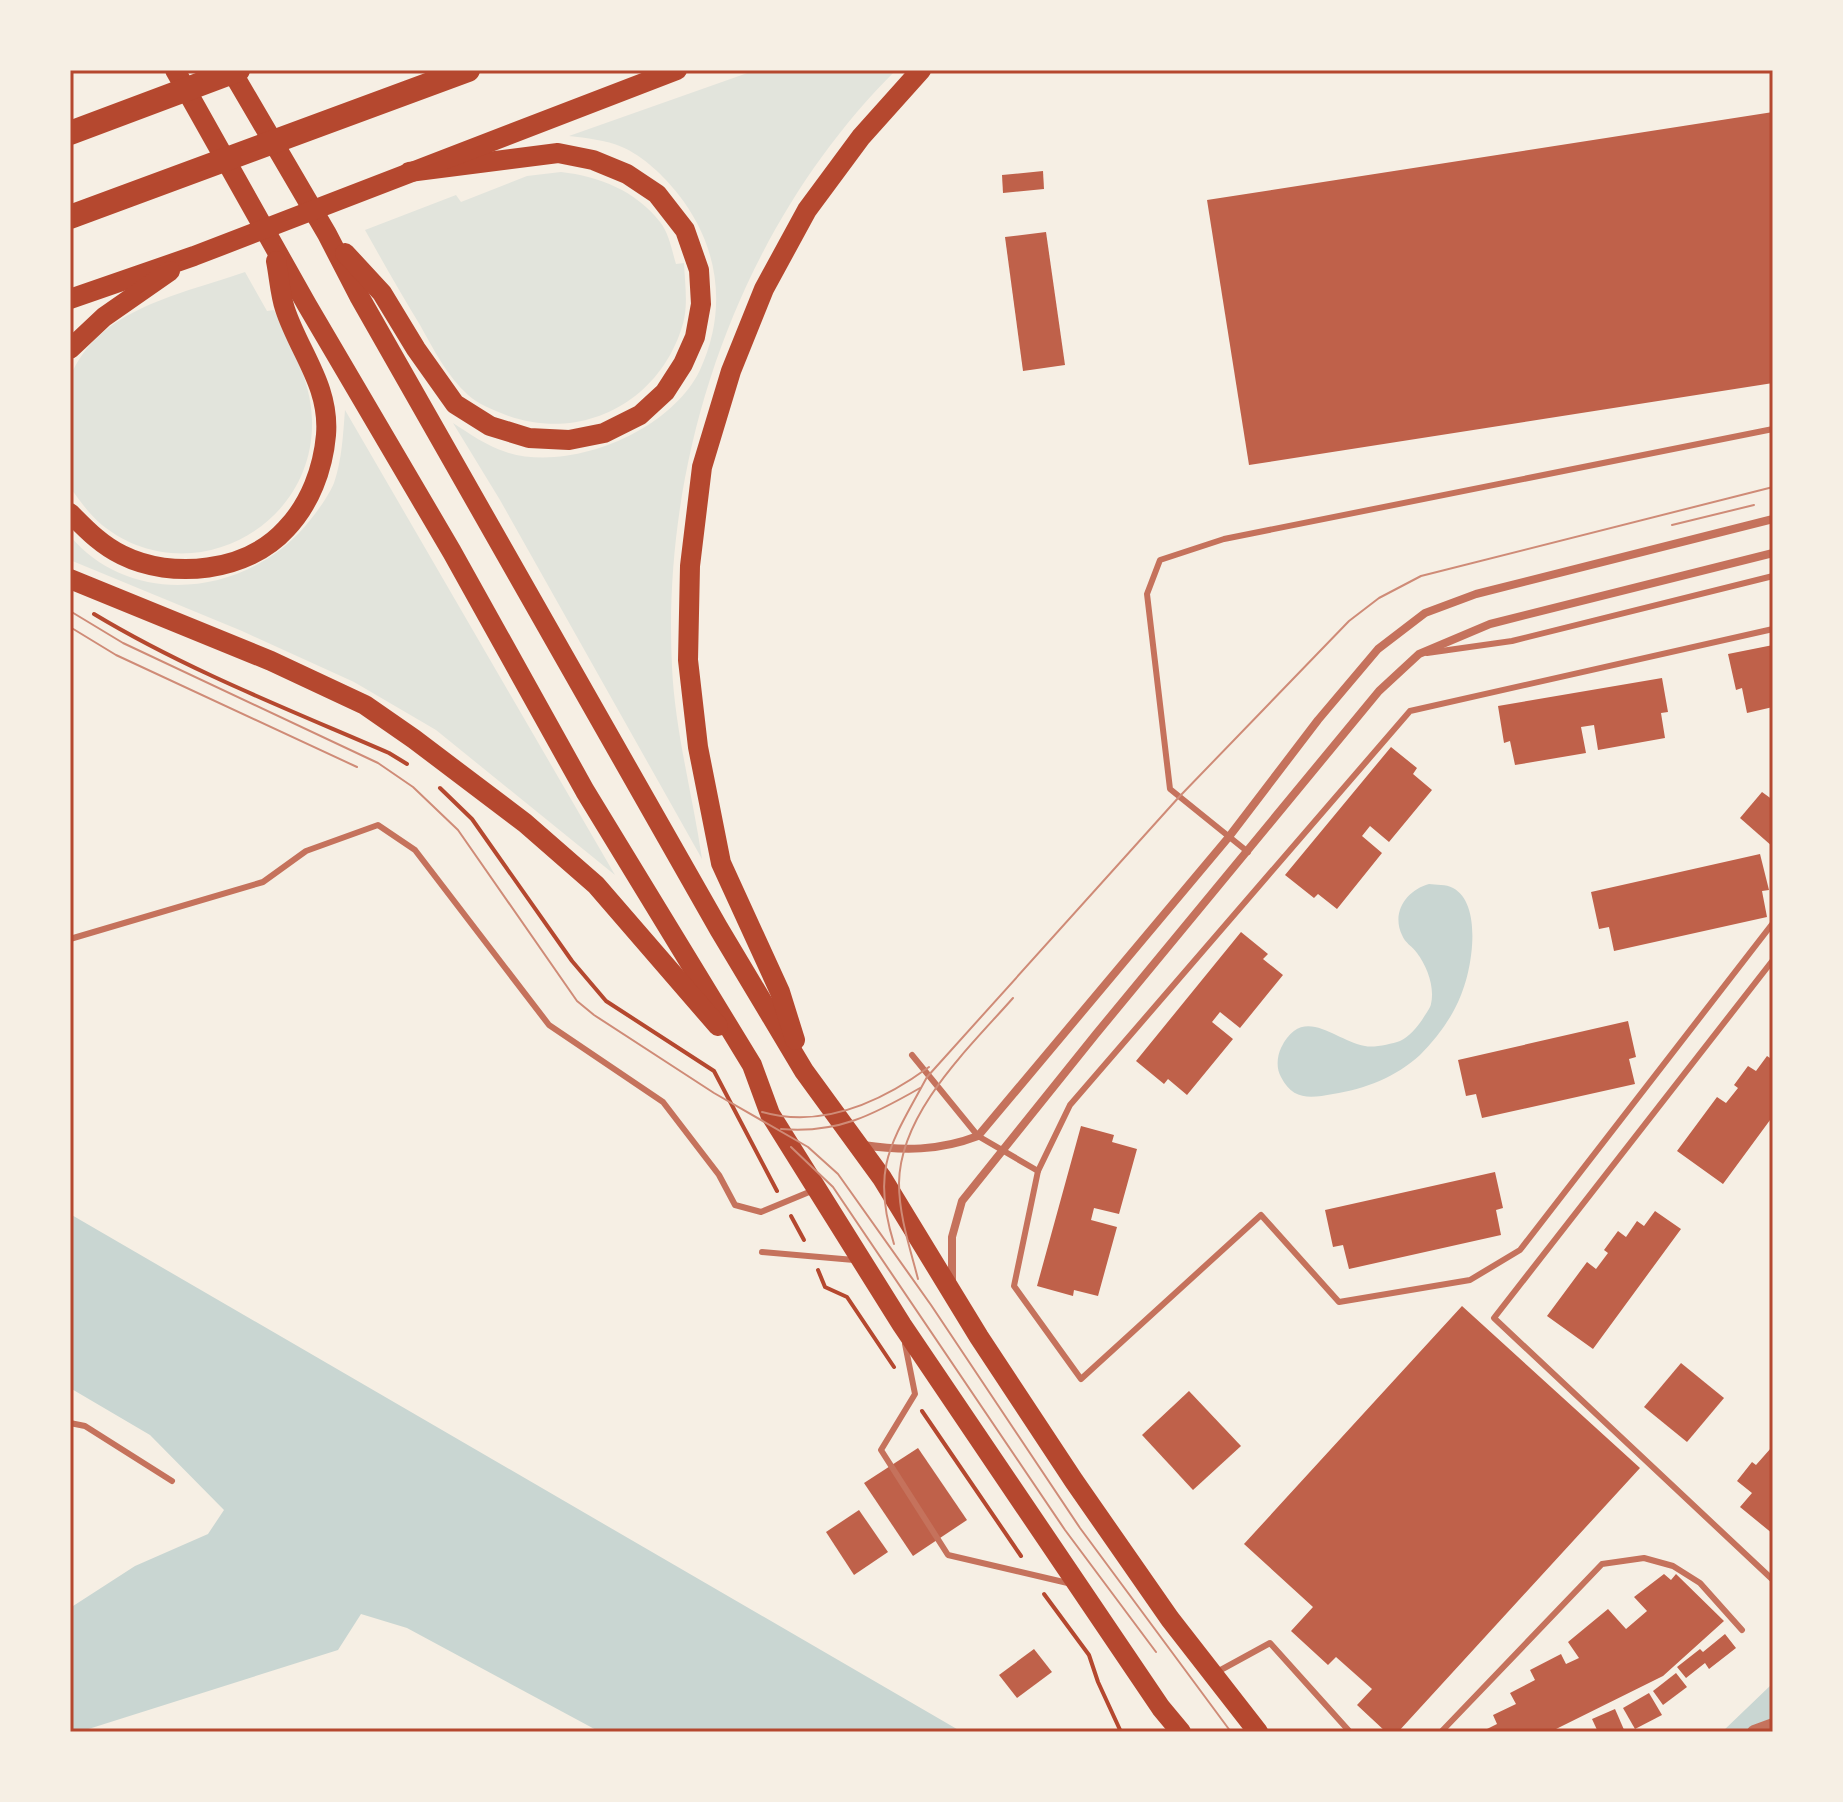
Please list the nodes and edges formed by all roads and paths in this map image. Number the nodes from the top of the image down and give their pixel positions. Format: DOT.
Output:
graph roads {
  1 [pos="175,70"];
  2 [pos="231,70"];
  3 [pos="238,70"];
  4 [pos="468,70"];
  5 [pos="677,70"];
  6 [pos="921,70"];
  7 [pos="70,133"];
  8 [pos="409,172"];
  9 [pos="70,217"];
  10 [pos="327,234"];
  11 [pos="272,238"];
  12 [pos="194,256"];
  13 [pos="70,299"];
  14 [pos="70,349"];
  15 [pos="1773,429"];
  16 [pos="70,513"];
  17 [pos="1773,519"];
  18 [pos="1773,553"];
  19 [pos="1773,576"];
  20 [pos="70,579"];
  21 [pos="1773,629"];
  22 [pos="127,634"];
  23 [pos="1419,654"];
  24 [pos="412,766"];
  25 [pos="433,782"];
  26 [pos="1228,838"];
  27 [pos="1248,852"];
  28 [pos="1773,923"];
  29 [pos="70,939"];
  30 [pos="1773,960"];
  31 [pos="912,1055"];
  32 [pos="752,1065"];
  33 [pos="714,1071"];
  34 [pos="804,1071"];
  35 [pos="978,1136"];
  36 [pos="855,1144"];
  37 [pos="1003,1152"];
  38 [pos="1038,1171"];
  39 [pos="817,1188"];
  40 [pos="762,1252"];
  41 [pos="862,1261"];
  42 [pos="951,1290"];
  43 [pos="902,1325"];
  44 [pos="876,1340"];
  45 [pos="913,1398"];
  46 [pos="70,1423"];
  47 [pos="172,1481"];
  48 [pos="1030,1574"];
  49 [pos="1773,1580"];
  50 [pos="1078,1585"];
  51 [pos="1742,1630"];
  52 [pos="1213,1674"];
  53 [pos="1773,1725"];
  54 [pos="1121,1732"];
  55 [pos="1181,1732"];
  56 [pos="1258,1732"];
  57 [pos="1350,1732"];
  58 [pos="1441,1732"];
  59 [pos="1754,1732"];
  1 -- 11 [label="main road"];
  2 -- 10 [label="main road"];
  3 -- 7 [label="highway"];
  4 -- 9 [label="highway"];
  5 -- 8 [label="main road"];
  6 -- 34 [label="main road"];
  8 -- 10 [label="main road"];
  8 -- 12 [label="main road"];
  10 -- 34 [label="main road"];
  11 -- 16 [label="main road"];
  11 -- 32 [label="main road"];
  12 -- 13 [label="main road"];
  12 -- 14 [label="main road"];
  15 -- 26 [label="lane"];
  17 -- 26 [label="street"];
  18 -- 23 [label="street"];
  19 -- 23 [label="lane"];
  20 -- 32 [label="main road"];
  21 -- 38 [label="lane"];
  22 -- 24 [label="path"];
  23 -- 27 [label="street"];
  25 -- 33 [label="path"];
  26 -- 27 [label="lane"];
  26 -- 35 [label="street"];
  27 -- 37 [label="street"];
  28 -- 38 [label="lane"];
  29 -- 39 [label="lane"];
  30 -- 49 [label="lane"];
  31 -- 35 [label="lane"];
  32 -- 39 [label="main road"];
  34 -- 36 [label="main road"];
  35 -- 36 [label="street"];
  35 -- 37 [label="lane"];
  36 -- 42 [label="main road"];
  37 -- 38 [label="lane"];
  37 -- 42 [label="street"];
  39 -- 41 [label="main road"];
  40 -- 41 [label="lane"];
  41 -- 43 [label="main road"];
  42 -- 52 [label="main road"];
  43 -- 45 [label="lane"];
  43 -- 50 [label="main road"];
  44 -- 45 [label="path"];
  45 -- 48 [label="path"];
  45 -- 48 [label="lane"];
  46 -- 47 [label="lane"];
  48 -- 50 [label="lane"];
  48 -- 54 [label="path"];
  50 -- 55 [label="main road"];
  51 -- 58 [label="lane"];
  52 -- 56 [label="main road"];
  52 -- 57 [label="lane"];
  53 -- 59 [label="street"];
}
